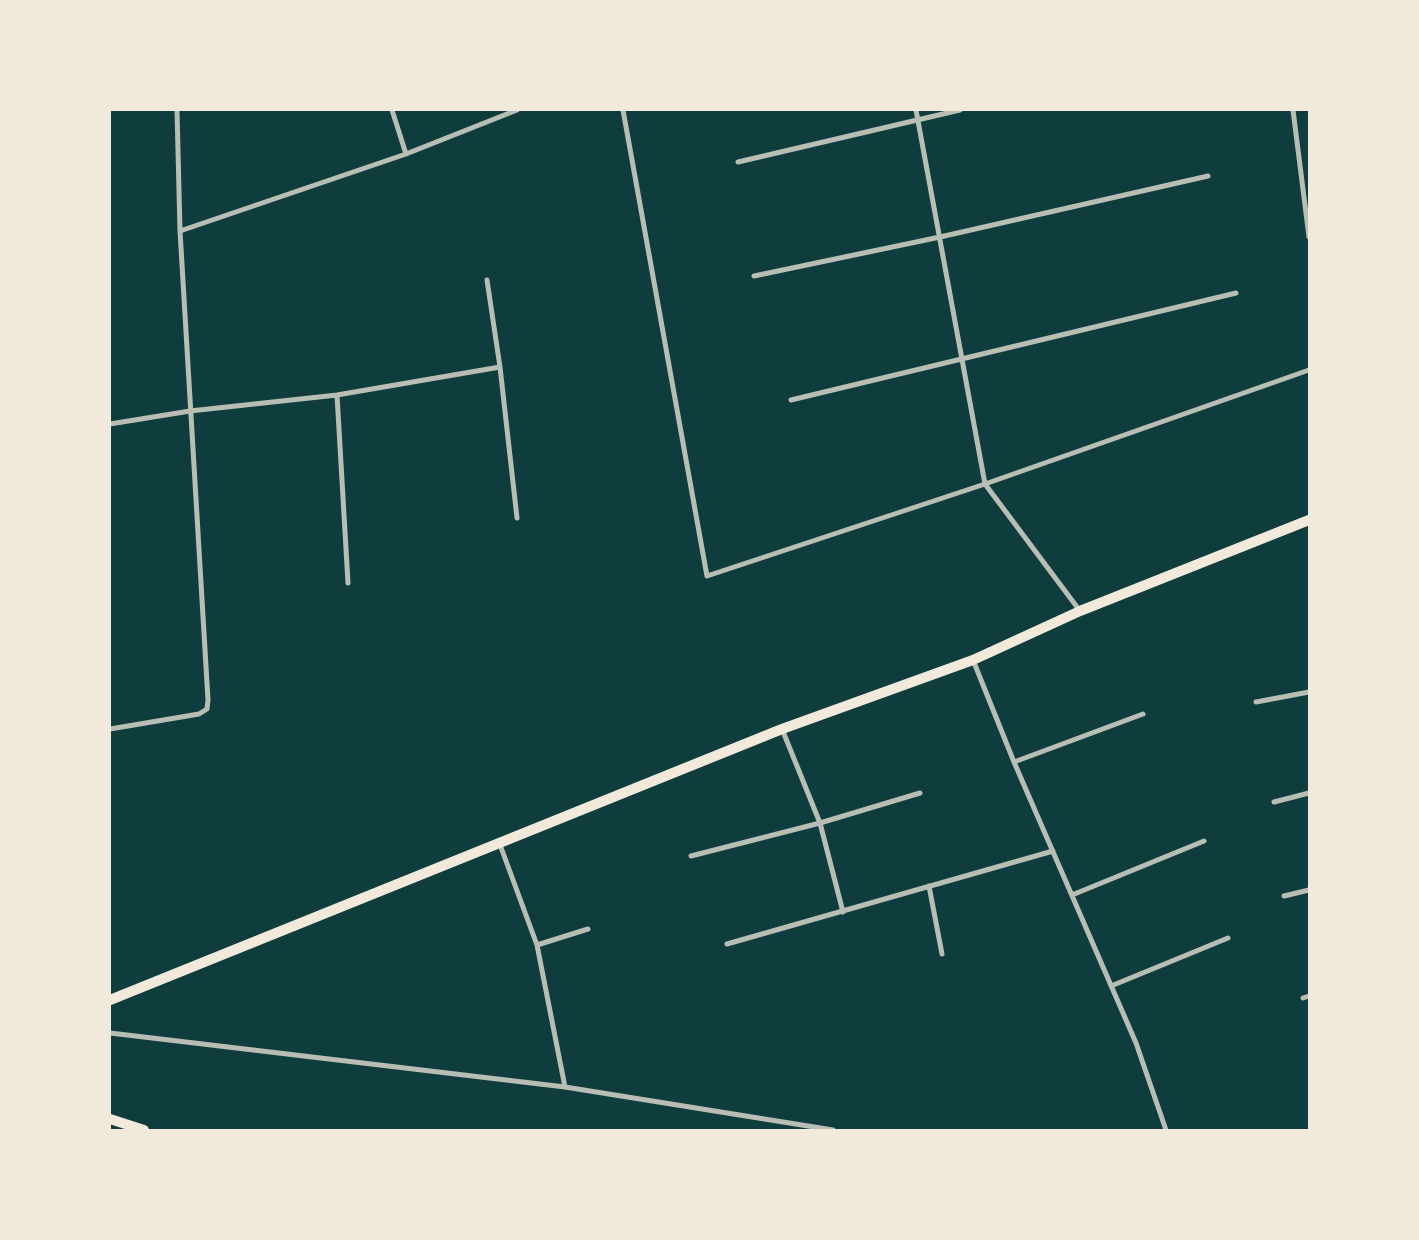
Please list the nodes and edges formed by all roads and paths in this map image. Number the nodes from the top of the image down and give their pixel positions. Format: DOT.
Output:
graph roads {
  1 [pos="177,110"];
  2 [pos="392,110"];
  3 [pos="517,110"];
  4 [pos="623,110"];
  5 [pos="916,110"];
  6 [pos="960,110"];
  7 [pos="1293,110"];
  8 [pos="918,121"];
  9 [pos="406,154"];
  10 [pos="738,162"];
  11 [pos="1208,176"];
  12 [pos="180,231"];
  13 [pos="940,236"];
  14 [pos="1309,237"];
  15 [pos="754,276"];
  16 [pos="487,280"];
  17 [pos="1236,293"];
  18 [pos="962,358"];
  19 [pos="500,367"];
  20 [pos="1309,370"];
  21 [pos="337,394"];
  22 [pos="792,400"];
  23 [pos="190,411"];
  24 [pos="110,424"];
  25 [pos="985,484"];
  26 [pos="518,518"];
  27 [pos="1309,520"];
  28 [pos="348,583"];
  29 [pos="1080,611"];
  30 [pos="973,660"];
  31 [pos="1309,692"];
  32 [pos="1256,702"];
  33 [pos="1142,714"];
  34 [pos="110,729"];
  35 [pos="782,729"];
  36 [pos="1014,762"];
  37 [pos="920,793"];
  38 [pos="1309,793"];
  39 [pos="1274,802"];
  40 [pos="820,823"];
  41 [pos="1204,841"];
  42 [pos="499,842"];
  43 [pos="1052,851"];
  44 [pos="691,856"];
  45 [pos="929,886"];
  46 [pos="1309,890"];
  47 [pos="1072,895"];
  48 [pos="1284,896"];
  49 [pos="843,912"];
  50 [pos="588,929"];
  51 [pos="1228,938"];
  52 [pos="727,944"];
  53 [pos="537,945"];
  54 [pos="942,954"];
  55 [pos="1112,986"];
  56 [pos="110,1000"];
  57 [pos="110,1033"];
  58 [pos="564,1088"];
  59 [pos="110,1119"];
  60 [pos="144,1130"];
  61 [pos="833,1130"];
  62 [pos="1166,1130"];
  1 -- 12 [label="street"];
  2 -- 9 [label="street"];
  3 -- 9 [label="street"];
  4 -- 25 [label="street"];
  5 -- 8 [label="street"];
  6 -- 8 [label="street"];
  7 -- 14 [label="street"];
  8 -- 10 [label="street"];
  8 -- 13 [label="street"];
  9 -- 12 [label="street"];
  11 -- 13 [label="street"];
  12 -- 23 [label="street"];
  13 -- 15 [label="street"];
  13 -- 18 [label="street"];
  16 -- 19 [label="street"];
  17 -- 18 [label="street"];
  18 -- 22 [label="street"];
  18 -- 25 [label="street"];
  19 -- 21 [label="street"];
  19 -- 26 [label="street"];
  20 -- 25 [label="street"];
  21 -- 23 [label="street"];
  21 -- 28 [label="street"];
  23 -- 24 [label="street"];
  23 -- 34 [label="street"];
  25 -- 29 [label="street"];
  27 -- 29 [label="main road"];
  29 -- 30 [label="main road"];
  30 -- 35 [label="main road"];
  30 -- 36 [label="street"];
  31 -- 32 [label="street"];
  33 -- 36 [label="street"];
  35 -- 40 [label="street"];
  35 -- 42 [label="main road"];
  36 -- 43 [label="street"];
  37 -- 40 [label="street"];
  38 -- 39 [label="street"];
  40 -- 44 [label="street"];
  40 -- 49 [label="street"];
  41 -- 47 [label="street"];
  42 -- 53 [label="street"];
  42 -- 56 [label="main road"];
  43 -- 45 [label="street"];
  43 -- 47 [label="street"];
  45 -- 49 [label="street"];
  45 -- 54 [label="street"];
  46 -- 48 [label="street"];
  47 -- 55 [label="street"];
  49 -- 52 [label="street"];
  50 -- 53 [label="street"];
  51 -- 55 [label="street"];
  53 -- 58 [label="street"];
  55 -- 62 [label="street"];
  57 -- 58 [label="street"];
  58 -- 61 [label="street"];
  59 -- 60 [label="main road"];
}
